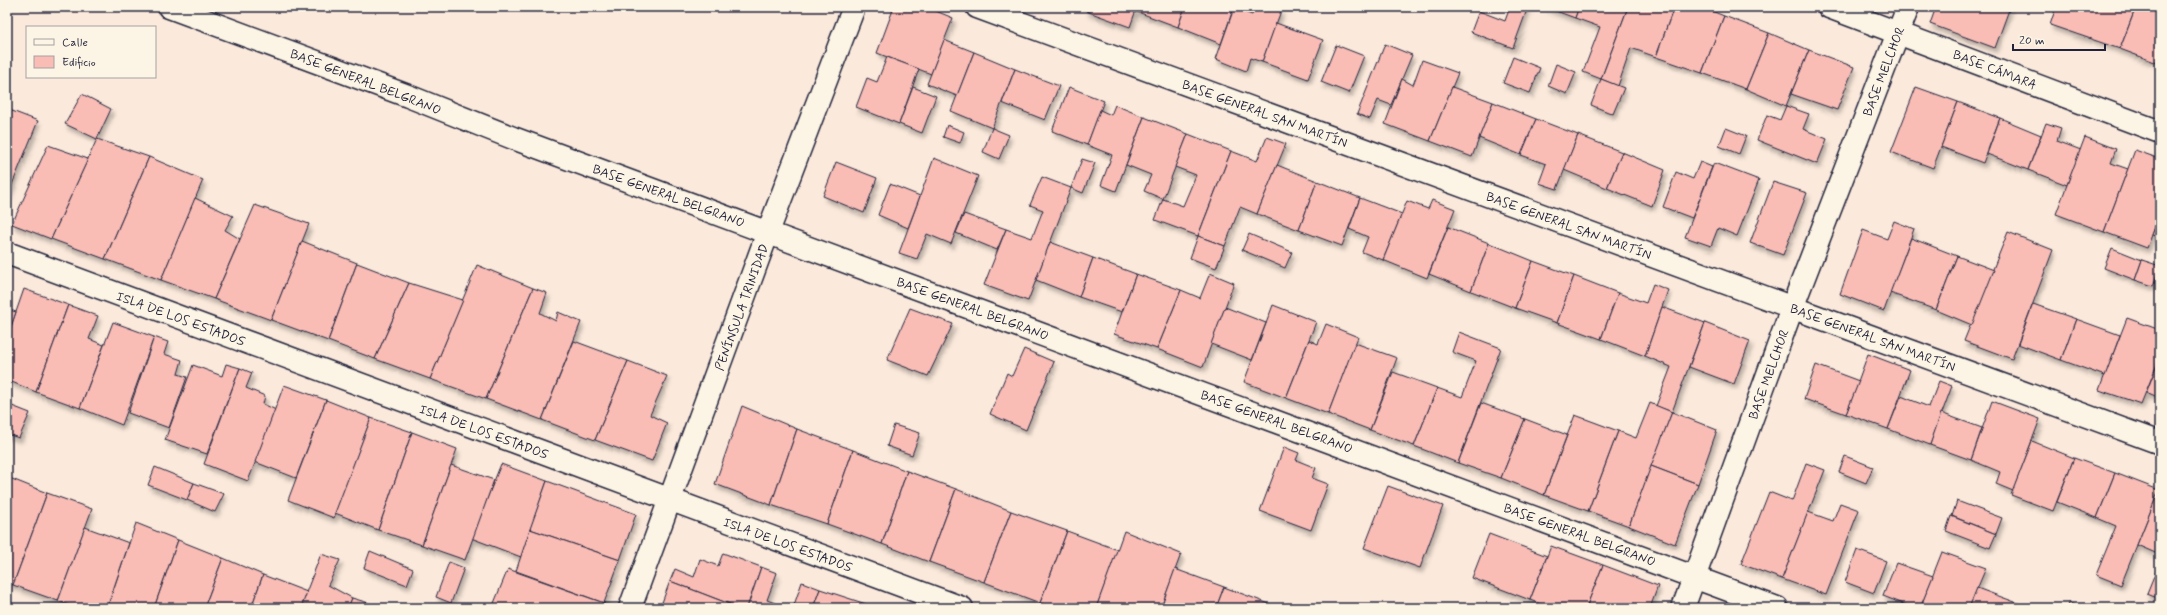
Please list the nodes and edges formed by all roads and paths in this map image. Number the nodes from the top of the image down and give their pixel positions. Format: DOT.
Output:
graph roads {
  1 [pos="169,7"];
  2 [pos="854,7"];
  3 [pos="977,7"];
  4 [pos="1829,7"];
  5 [pos="1908,7"];
  6 [pos="1899,32"];
  7 [pos="2160,132"];
  8 [pos="768,232"];
  9 [pos="7,253"];
  10 [pos="1792,308"];
  11 [pos="2160,443"];
  12 [pos="671,500"];
  13 [pos="1695,577"];
  14 [pos="630,608"];
  15 [pos="962,608"];
  16 [pos="1683,608"];
  17 [pos="1777,608"];
  1 -- 8 [label="street, BASE GENERAL BELGRANO"];
  2 -- 8 [label="street, PENÍNSULA TRINIDAD"];
  3 -- 10 [label="street, BASE GENERAL SAN MARTÍN"];
  4 -- 6 [label="street, BASE CÁMARA"];
  5 -- 6 [label="street, BASE MELCHOR"];
  6 -- 7 [label="street, BASE CÁMARA"];
  6 -- 10 [label="street, BASE MELCHOR"];
  8 -- 12 [label="street, PENÍNSULA TRINIDAD"];
  8 -- 13 [label="street, BASE GENERAL BELGRANO"];
  9 -- 12 [label="street, ISLA DE LOS ESTADOS"];
  10 -- 11 [label="street, BASE GENERAL SAN MARTÍN"];
  10 -- 13 [label="street, BASE MELCHOR"];
  12 -- 14 [label="street, PENÍNSULA TRINIDAD"];
  12 -- 15 [label="street, ISLA DE LOS ESTADOS"];
  13 -- 16 [label="street, BASE MELCHOR"];
  13 -- 17 [label="street, BASE GENERAL BELGRANO"];
}
